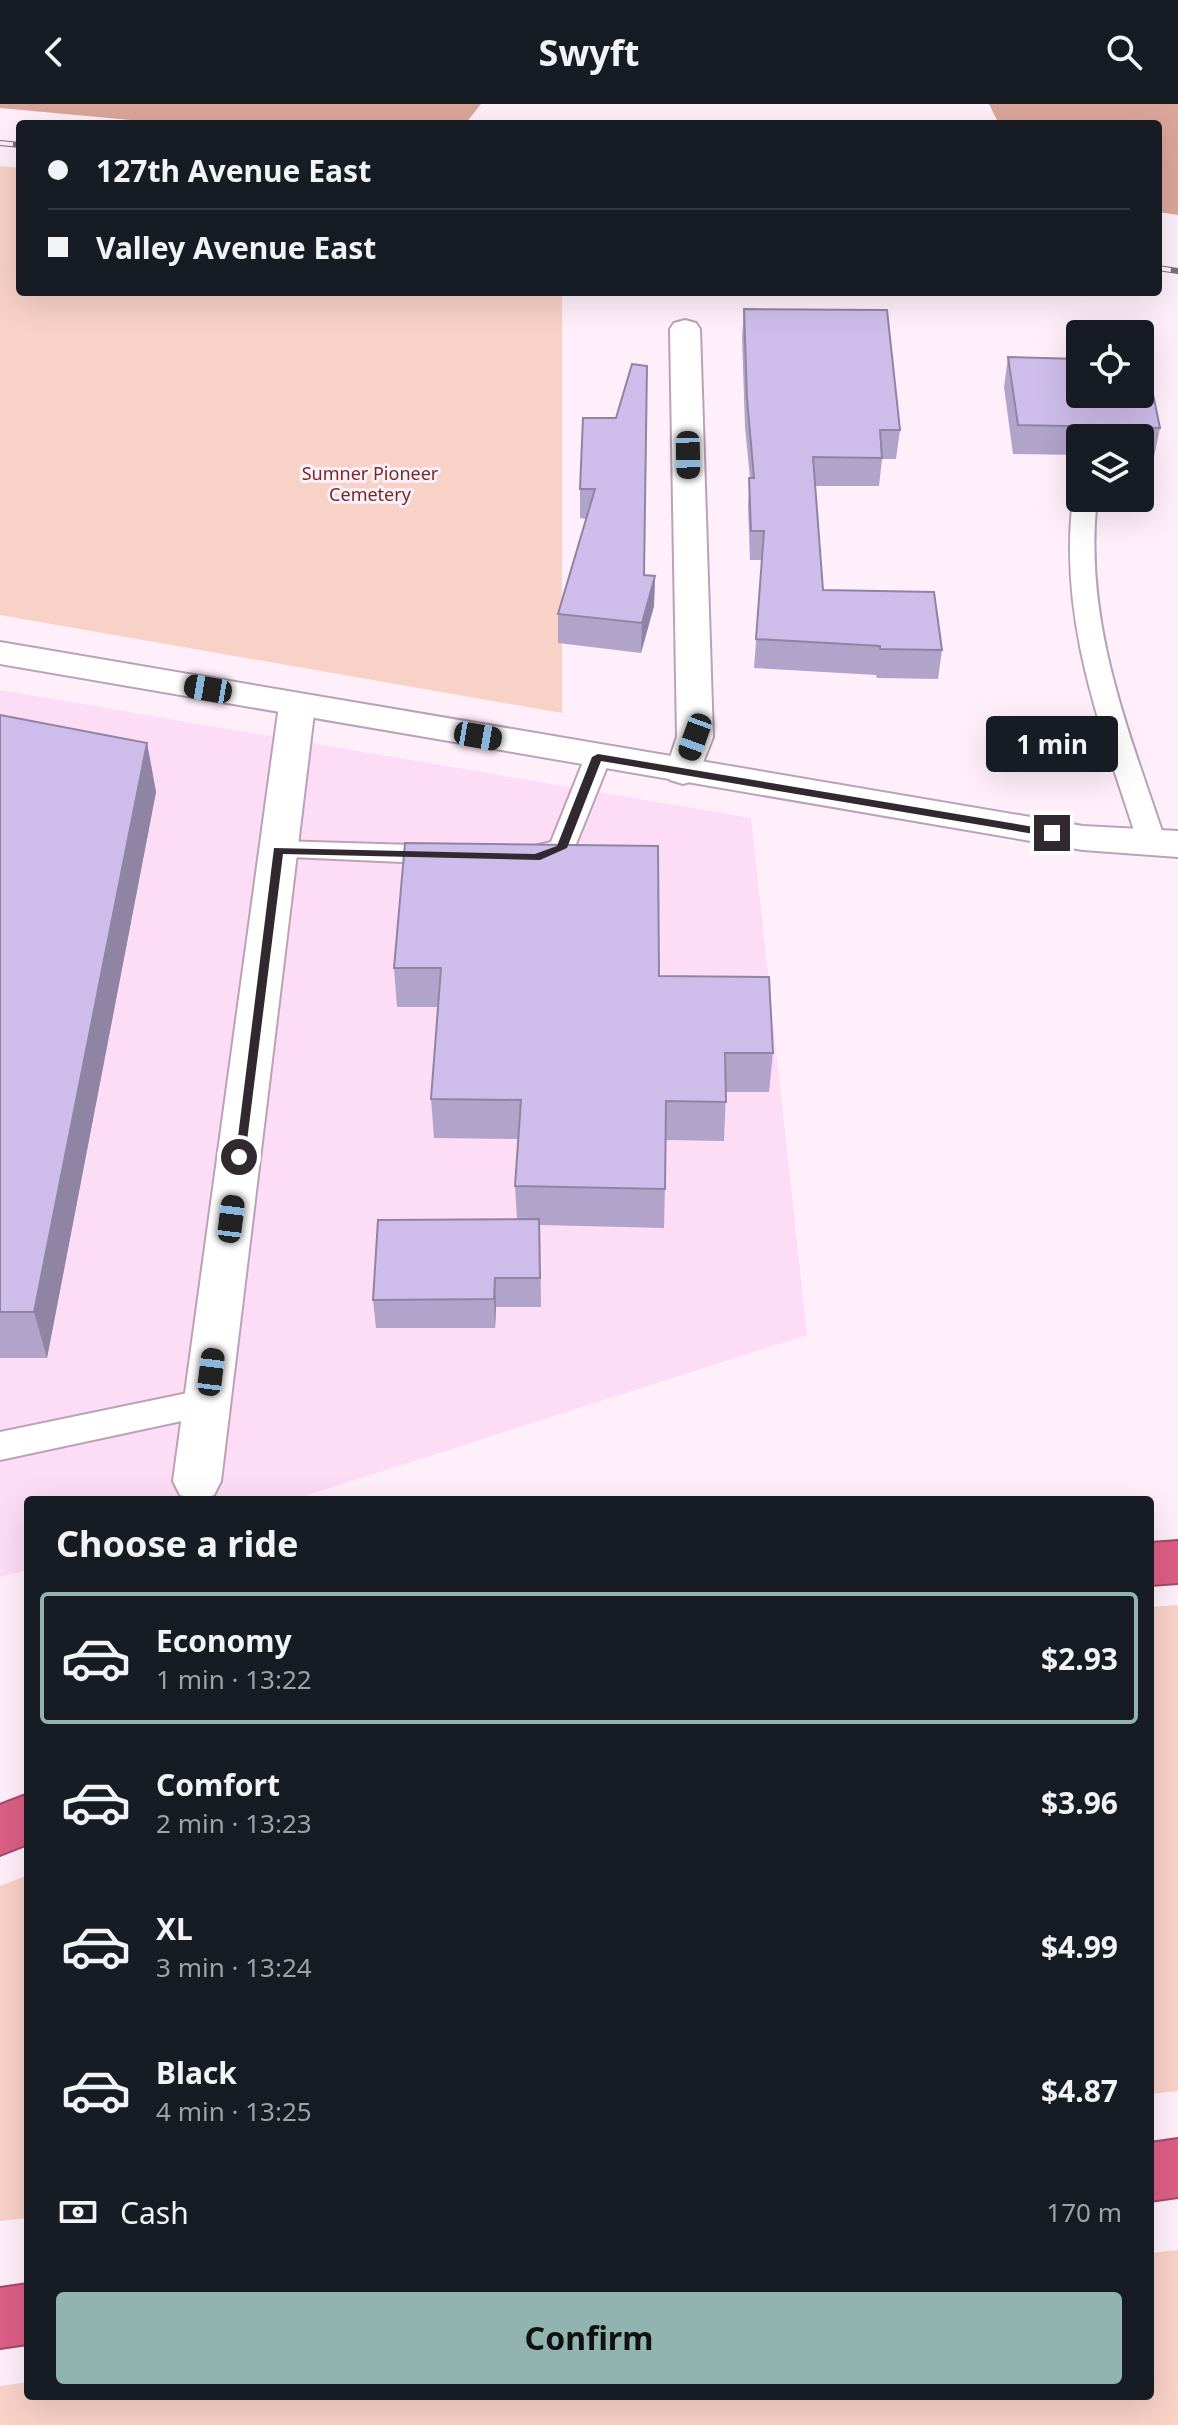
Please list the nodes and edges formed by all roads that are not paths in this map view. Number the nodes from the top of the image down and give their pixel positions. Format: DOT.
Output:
graph roads {
  1 [pos="685,329"];
  2 [pos="1084,512"];
  3 [pos="0,653"];
  4 [pos="297,705"];
  5 [pos="598,757"];
  6 [pos="683,772"];
  7 [pos="1165,844"];
  8 [pos="278,850"];
  9 [pos="475,856"];
  10 [pos="506,857"];
  11 [pos="207,1403"];
  12 [pos="0,1446"];
  13 [pos="197,1481"];
  14 [pos="1178,1562"];
  15 [pos="1154,1564"];
  16 [pos="24,1820"];
  17 [pos="0,1831"];
  18 [pos="1178,2168"];
  19 [pos="1154,2171"];
  20 [pos="24,2315"];
  21 [pos="0,2318"];
  1 -- 6 [label="street"];
  2 -- 7 [label="lane"];
  3 -- 4 [label="street"];
  4 -- 5 [label="street"];
  4 -- 8 [label="street"];
  5 -- 6 [label="street"];
  5 -- 10 [label="lane"];
  6 -- 7 [label="street"];
  8 -- 9 [label="lane"];
  8 -- 11 [label="street"];
  11 -- 12 [label="lane"];
  11 -- 13 [label="street"];
  14 -- 15 [label="highway"];
  16 -- 17 [label="highway"];
  18 -- 19 [label="highway"];
  20 -- 21 [label="highway"];
}
